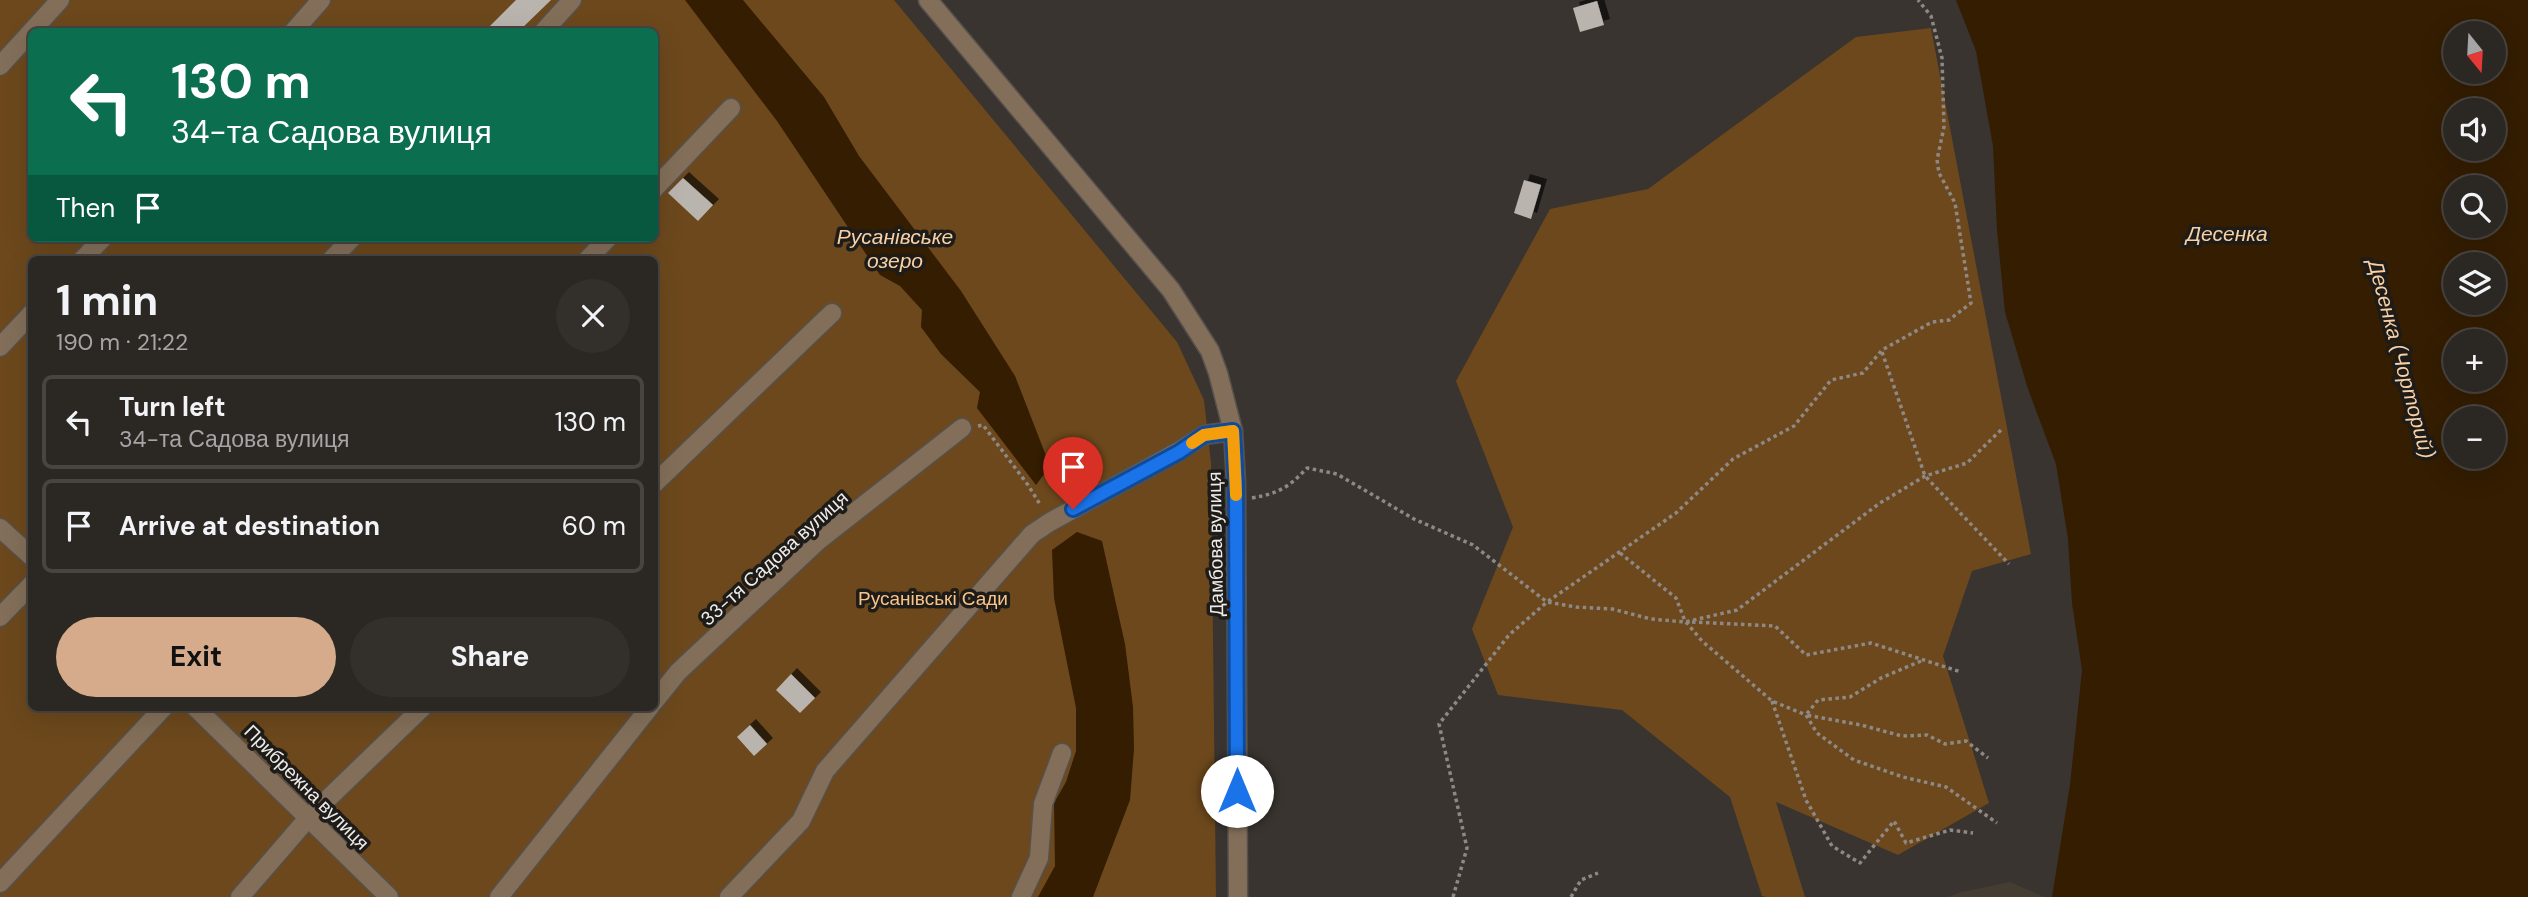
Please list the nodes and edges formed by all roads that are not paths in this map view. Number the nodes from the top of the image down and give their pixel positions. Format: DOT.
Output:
graph roads {
  1 [pos="60,0"];
  2 [pos="321,0"];
  3 [pos="572,0"];
  4 [pos="928,0"];
  5 [pos="35,28"];
  6 [pos="296,28"];
  7 [pos="546,28"];
  8 [pos="28,35"];
  9 [pos="0,66"];
  10 [pos="731,108"];
  11 [pos="658,185"];
  12 [pos="99,242"];
  13 [pos="348,242"];
  14 [pos="604,242"];
  15 [pos="86,256"];
  16 [pos="335,256"];
  17 [pos="591,256"];
  18 [pos="832,313"];
  19 [pos="28,317"];
  20 [pos="0,347"];
  21 [pos="962,428"];
  22 [pos="1233,431"];
  23 [pos="658,480"];
  24 [pos="0,528"];
  25 [pos="28,553"];
  26 [pos="28,588"];
  27 [pos="0,617"];
  28 [pos="658,697"];
  29 [pos="160,711"];
  30 [pos="199,711"];
  31 [pos="419,711"];
  32 [pos="647,711"];
  33 [pos="1062,754"];
  34 [pos="309,817"];
  35 [pos="0,883"];
  36 [pos="240,897"];
  37 [pos="389,897"];
  38 [pos="499,897"];
  39 [pos="729,897"];
  40 [pos="1021,897"];
  41 [pos="1238,897"];
  1 -- 5 [label="street"];
  2 -- 6 [label="street"];
  3 -- 7 [label="street"];
  4 -- 22 [label="street, Дамбова вулиця"];
  8 -- 9 [label="street"];
  10 -- 11 [label="street"];
  12 -- 15 [label="street"];
  13 -- 16 [label="street"];
  14 -- 17 [label="street"];
  18 -- 23 [label="street"];
  19 -- 20 [label="street"];
  21 -- 28 [label="street, 33-тя Садова вулиця"];
  22 -- 39 [label="street"];
  22 -- 41 [label="street, Дамбова вулиця"];
  24 -- 25 [label="street"];
  26 -- 27 [label="street"];
  29 -- 35 [label="street"];
  30 -- 34 [label="street, Прибрежна вулиця"];
  31 -- 34 [label="street"];
  32 -- 38 [label="street"];
  33 -- 40 [label="street"];
  34 -- 36 [label="street"];
  34 -- 37 [label="street, Прибрежна вулиця"];
}
